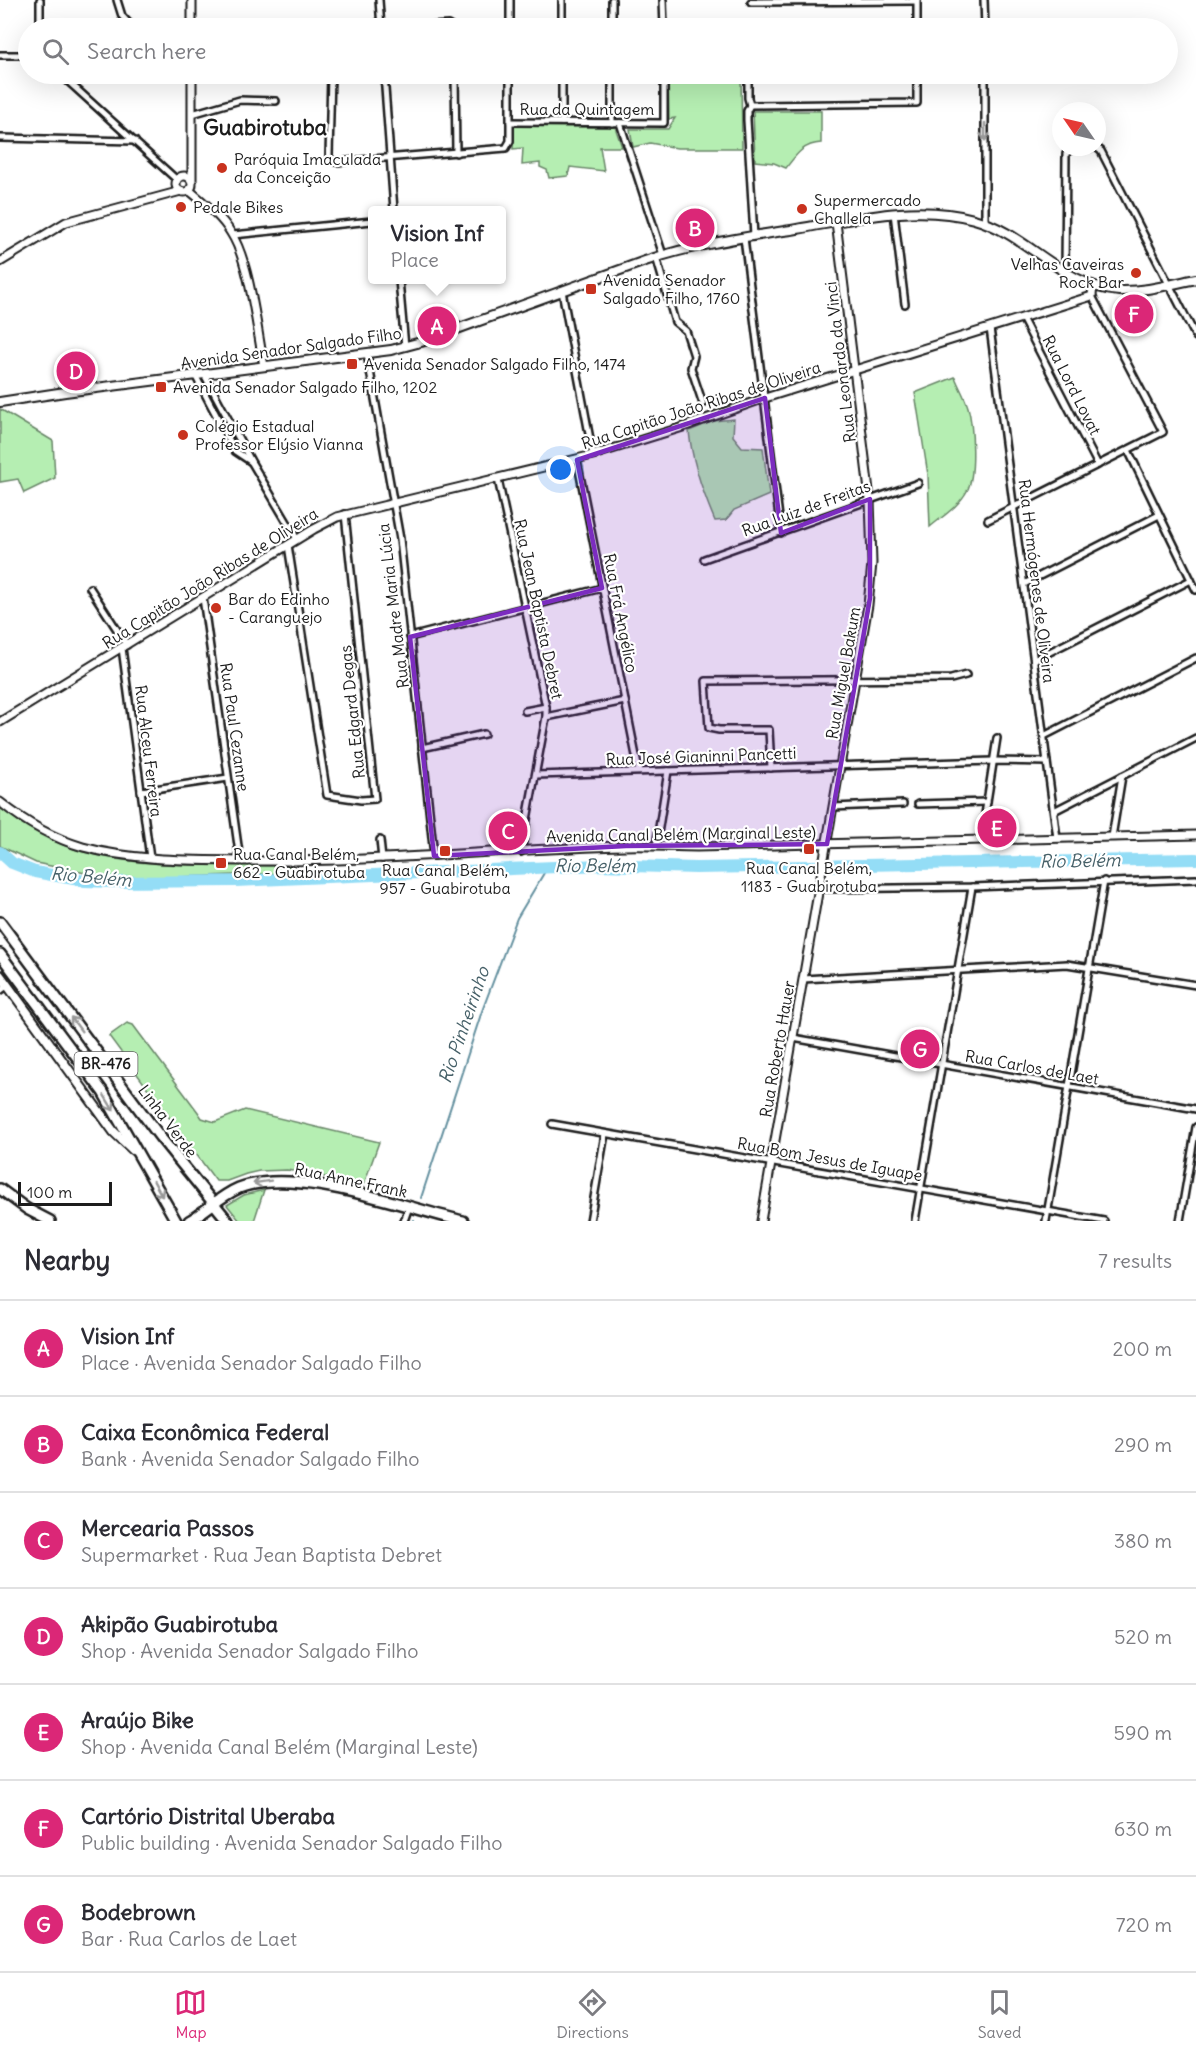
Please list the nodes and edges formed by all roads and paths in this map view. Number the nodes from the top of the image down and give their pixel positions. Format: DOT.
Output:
graph roads {
  1 [pos="40,0"];
  2 [pos="117,0"];
  3 [pos="192,0"];
  4 [pos="379,0"];
  5 [pos="510,0"];
  6 [pos="561,0"];
  7 [pos="612,0"];
  8 [pos="663,0"];
  9 [pos="917,0"];
  10 [pos="984,0"];
  11 [pos="751,2"];
  12 [pos="40,18"];
  13 [pos="124,18"];
  14 [pos="192,18"];
  15 [pos="380,18"];
  16 [pos="510,18"];
  17 [pos="562,18"];
  18 [pos="612,18"];
  19 [pos="664,18"];
  20 [pos="917,18"];
  21 [pos="984,18"];
  22 [pos="0,55"];
  23 [pos="18,55"];
  24 [pos="71,84"];
  25 [pos="192,84"];
  26 [pos="331,84"];
  27 [pos="385,84"];
  28 [pos="455,84"];
  29 [pos="510,84"];
  30 [pos="562,84"];
  31 [pos="612,84"];
  32 [pos="664,84"];
  33 [pos="748,84"];
  34 [pos="917,84"];
  35 [pos="985,84"];
  36 [pos="276,101"];
  37 [pos="750,105"];
  38 [pos="192,114"];
  39 [pos="510,122"];
  40 [pos="562,122"];
  41 [pos="612,123"];
  42 [pos="620,123"];
  43 [pos="0,138"];
  44 [pos="135,141"];
  45 [pos="456,153"];
  46 [pos="1068,156"];
  47 [pos="1102,156"];
  48 [pos="390,158"];
  49 [pos="177,180"];
  50 [pos="192,181"];
  51 [pos="189,190"];
  52 [pos="181,191"];
  53 [pos="394,206"];
  54 [pos="894,213"];
  55 [pos="368,220"];
  56 [pos="836,222"];
  57 [pos="985,222"];
  58 [pos="233,235"];
  59 [pos="754,236"];
  60 [pos="744,238"];
  61 [pos="660,256"];
  62 [pos="0,262"];
  63 [pos="1065,271"];
  64 [pos="1196,279"];
  65 [pos="399,284"];
  66 [pos="1169,284"];
  67 [pos="1093,285"];
  68 [pos="562,291"];
  69 [pos="1092,296"];
  70 [pos="905,304"];
  71 [pos="1022,318"];
  72 [pos="990,328"];
  73 [pos="1196,337"];
  74 [pos="405,347"];
  75 [pos="367,354"];
  76 [pos="264,366"];
  77 [pos="854,370"];
  78 [pos="204,374"];
  79 [pos="195,375"];
  80 [pos="765,398"];
  81 [pos="0,402"];
  82 [pos="703,404"];
  83 [pos="1128,450"];
  84 [pos="593,455"];
  85 [pos="577,460"];
  86 [pos="252,463"];
  87 [pos="1098,465"];
  88 [pos="498,479"];
  89 [pos="918,483"];
  90 [pos="870,499"];
  91 [pos="394,505"];
  92 [pos="1014,507"];
  93 [pos="345,514"];
  94 [pos="1159,515"];
  95 [pos="988,520"];
  96 [pos="782,533"];
  97 [pos="297,539"];
  98 [pos="288,545"];
  99 [pos="704,559"];
  100 [pos="1191,580"];
  101 [pos="1024,584"];
  102 [pos="90,588"];
  103 [pos="602,588"];
  104 [pos="1196,590"];
  105 [pos="203,598"];
  106 [pos="526,608"];
  107 [pos="410,638"];
  108 [pos="124,647"];
  109 [pos="1196,658"];
  110 [pos="1034,660"];
  111 [pos="966,675"];
  112 [pos="855,679"];
  113 [pos="625,701"];
  114 [pos="546,707"];
  115 [pos="525,711"];
  116 [pos="546,717"];
  117 [pos="0,722"];
  118 [pos="484,734"];
  119 [pos="1044,736"];
  120 [pos="997,738"];
  121 [pos="1196,738"];
  122 [pos="422,748"];
  123 [pos="993,761"];
  124 [pos="1047,762"];
  125 [pos="840,766"];
  126 [pos="771,768"];
  127 [pos="639,771"];
  128 [pos="668,771"];
  129 [pos="536,775"];
  130 [pos="1122,776"];
  131 [pos="228,778"];
  132 [pos="141,791"];
  133 [pos="0,802"];
  134 [pos="987,802"];
  135 [pos="903,804"];
  136 [pos="918,804"];
  137 [pos="833,807"];
  138 [pos="1053,811"];
  139 [pos="1196,835"];
  140 [pos="1112,837"];
  141 [pos="1057,838"];
  142 [pos="380,840"];
  143 [pos="981,840"];
  144 [pos="656,846"];
  145 [pos="826,847"];
  146 [pos="521,852"];
  147 [pos="434,856"];
  148 [pos="150,858"];
  149 [pos="382,859"];
  150 [pos="240,860"];
  151 [pos="1196,879"];
  152 [pos="1104,881"];
  153 [pos="820,885"];
  154 [pos="972,887"];
  155 [pos="0,922"];
  156 [pos="0,954"];
  157 [pos="1089,967"];
  158 [pos="958,970"];
  159 [pos="0,975"];
  160 [pos="803,979"];
  161 [pos="8,985"];
  162 [pos="1196,986"];
  163 [pos="0,991"];
  164 [pos="793,1038"];
  165 [pos="942,1064"];
  166 [pos="1069,1087"];
  167 [pos="1196,1109"];
  168 [pos="552,1124"];
  169 [pos="1196,1127"];
  170 [pos="605,1134"];
  171 [pos="141,1157"];
  172 [pos="771,1163"];
  173 [pos="0,1189"];
  174 [pos="920,1189"];
  175 [pos="214,1204"];
  176 [pos="409,1207"];
  177 [pos="1047,1211"];
  178 [pos="50,1221"];
  179 [pos="176,1221"];
  180 [pos="189,1221"];
  181 [pos="228,1221"];
  182 [pos="404,1221"];
  183 [pos="463,1221"];
  184 [pos="590,1221"];
  185 [pos="761,1221"];
  186 [pos="915,1221"];
  187 [pos="1046,1221"];
  188 [pos="1104,1221"];
  189 [pos="1180,1221"];
  1 -- 12 [label="street"];
  2 -- 13 [label="street"];
  3 -- 14 [label="street"];
  4 -- 15 [label="street"];
  5 -- 16 [label="street"];
  6 -- 17 [label="street"];
  7 -- 18 [label="street"];
  8 -- 19 [label="street"];
  9 -- 11 [label="street"];
  9 -- 20 [label="street"];
  10 -- 21 [label="street"];
  22 -- 23 [label="street"];
  24 -- 44 [label="street"];
  25 -- 38 [label="street"];
  26 -- 48 [label="street"];
  27 -- 48 [label="street"];
  28 -- 45 [label="street"];
  29 -- 39 [label="street"];
  30 -- 40 [label="street"];
  31 -- 41 [label="street"];
  32 -- 42 [label="street, Rua da Quintagem"];
  33 -- 37 [label="street"];
  34 -- 37 [label="street"];
  35 -- 57 [label="street, one-way"];
  36 -- 38 [label="street"];
  37 -- 59 [label="street"];
  38 -- 50 [label="street"];
  39 -- 40 [label="street, Rua da Quintagem"];
  39 -- 45 [label="street"];
  40 -- 41 [label="street, Rua da Quintagem"];
  41 -- 42 [label="street, Rua da Quintagem"];
  42 -- 61 [label="street"];
  43 -- 44 [label="street"];
  44 -- 49 [label="street"];
  45 -- 48 [label="street"];
  46 -- 63 [label="street"];
  47 -- 66 [label="street"];
  48 -- 53 [label="street"];
  49 -- 50 [label="street"];
  49 -- 52 [label="street"];
  50 -- 51 [label="street"];
  51 -- 52 [label="street"];
  51 -- 58 [label="street"];
  52 -- 62 [label="street"];
  54 -- 56 [label="main road, Avenida Senador Salgado Filho"];
  54 -- 57 [label="main road, Avenida Senador Salgado Filho"];
  54 -- 70 [label="street"];
  55 -- 58 [label="street"];
  56 -- 59 [label="main road, Avenida Senador Salgado Filho"];
  56 -- 77 [label="street, Rua Leonardo da Vinci"];
  57 -- 63 [label="main road, Avenida Senador Salgado Filho"];
  58 -- 76 [label="street"];
  59 -- 60 [label="main road, Avenida Senador Salgado Filho"];
  60 -- 61 [label="main road, Avenida Senador Salgado Filho"];
  60 -- 80 [label="street"];
  61 -- 68 [label="main road, Avenida Senador Salgado Filho"];
  61 -- 82 [label="street"];
  63 -- 67 [label="main road, Avenida Senador Salgado Filho"];
  64 -- 66 [label="main road, Avenida Senador Salgado Filho"];
  65 -- 74 [label="street"];
  66 -- 67 [label="main road, Avenida Senador Salgado Filho"];
  66 -- 73 [label="street"];
  67 -- 69 [label="street"];
  68 -- 74 [label="main road, Avenida Senador Salgado Filho"];
  68 -- 84 [label="street"];
  69 -- 71 [label="street, Rua Capitão João Ribas de Oliveira"];
  69 -- 83 [label="street"];
  71 -- 72 [label="street, Rua Capitão João Ribas de Oliveira"];
  71 -- 87 [label="street, Rua Lord Lovat"];
  72 -- 77 [label="street, Rua Capitão João Ribas de Oliveira"];
  72 -- 92 [label="street, Rua Hermógenes de Oliveira"];
  74 -- 75 [label="main road, Avenida Senador Salgado Filho"];
  75 -- 76 [label="main road, Avenida Senador Salgado Filho"];
  75 -- 91 [label="street, Rua Madre Maria Lúcia"];
  76 -- 78 [label="main road, Avenida Senador Salgado Filho"];
  77 -- 80 [label="street, Rua Capitão João Ribas de Oliveira"];
  77 -- 90 [label="street, Rua Leonardo da Vinci"];
  78 -- 79 [label="main road, Avenida Senador Salgado Filho"];
  78 -- 86 [label="street"];
  79 -- 81 [label="main road, Avenida Senador Salgado Filho"];
  79 -- 86 [label="street"];
  80 -- 84 [label="street, Rua Capitão João Ribas de Oliveira"];
  80 -- 96 [label="street"];
  83 -- 87 [label="street"];
  83 -- 94 [label="street"];
  84 -- 85 [label="street, Rua Capitão João Ribas de Oliveira"];
  85 -- 88 [label="street, Rua Capitão João Ribas de Oliveira"];
  85 -- 103 [label="street, Rua Frá Angélico"];
  86 -- 97 [label="street"];
  87 -- 92 [label="street"];
  88 -- 91 [label="street, Rua Capitão João Ribas de Oliveira"];
  88 -- 106 [label="street, Rua Jean Baptista Debret"];
  89 -- 90 [label="street, Rua Luiz de Freitas"];
  90 -- 96 [label="street, Rua Luiz de Freitas"];
  90 -- 112 [label="street, Rua Miguel Bakum"];
  91 -- 93 [label="street, Rua Capitão João Ribas de Oliveira"];
  91 -- 107 [label="street, Rua Madre Maria Lúcia"];
  92 -- 95 [label="street"];
  92 -- 101 [label="street, Rua Hermógenes de Oliveira"];
  93 -- 97 [label="street, Rua Capitão João Ribas de Oliveira"];
  93 -- 98 [label="street, Rua Edgard Degas"];
  94 -- 100 [label="street"];
  94 -- 101 [label="street"];
  96 -- 99 [label="street, Rua Luiz de Freitas"];
  97 -- 98 [label="street, Rua Capitão João Ribas de Oliveira"];
  98 -- 105 [label="street, Rua Capitão João Ribas de Oliveira"];
  100 -- 104 [label="street"];
  100 -- 110 [label="street"];
  101 -- 110 [label="street, Rua Hermógenes de Oliveira"];
  102 -- 108 [label="street, Rua Alceu Ferreira"];
  103 -- 106 [label="street"];
  103 -- 113 [label="street, Rua Frá Angélico"];
  105 -- 108 [label="street, Rua Capitão João Ribas de Oliveira"];
  105 -- 131 [label="street, Rua Paul Cezanne"];
  106 -- 107 [label="street"];
  106 -- 114 [label="street, Rua Jean Baptista Debret"];
  107 -- 122 [label="street, Rua Madre Maria Lúcia"];
  108 -- 117 [label="street, Rua Capitão João Ribas de Oliveira"];
  108 -- 132 [label="street, Rua Alceu Ferreira"];
  109 -- 119 [label="street"];
  110 -- 119 [label="street, Rua Hermógenes de Oliveira"];
  111 -- 112 [label="street"];
  112 -- 125 [label="street, Rua Miguel Bakum"];
  112 -- 126 [label="street"];
  113 -- 116 [label="street"];
  113 -- 127 [label="street, Rua Frá Angélico"];
  114 -- 115 [label="street"];
  114 -- 116 [label="street, Rua Jean Baptista Debret"];
  116 -- 129 [label="street, Rua Jean Baptista Debret"];
  118 -- 122 [label="street"];
  119 -- 124 [label="street, Rua Hermógenes de Oliveira"];
  120 -- 123 [label="street"];
  121 -- 130 [label="street"];
  122 -- 147 [label="street, Rua Madre Maria Lúcia"];
  123 -- 124 [label="street, Rua José Gianinni Pancetti"];
  123 -- 125 [label="street, Rua José Gianinni Pancetti"];
  123 -- 134 [label="street"];
  124 -- 138 [label="street, Rua Hermógenes de Oliveira"];
  125 -- 126 [label="street, Rua José Gianinni Pancetti"];
  125 -- 137 [label="street, Rua Miguel Bakum"];
  126 -- 128 [label="street, Rua José Gianinni Pancetti"];
  127 -- 128 [label="street, Rua José Gianinni Pancetti"];
  127 -- 129 [label="street, Rua José Gianinni Pancetti"];
  128 -- 144 [label="street"];
  129 -- 146 [label="street, Rua Jean Baptista Debret"];
  130 -- 138 [label="street"];
  130 -- 140 [label="street"];
  131 -- 132 [label="street"];
  131 -- 150 [label="street, Rua Paul Cezanne"];
  132 -- 148 [label="street, Rua Alceu Ferreira"];
  133 -- 148 [label="street, Avenida Canal Belém (Marginal Leste)"];
  134 -- 136 [label="street"];
  134 -- 143 [label="street"];
  135 -- 137 [label="street"];
  137 -- 145 [label="street, Rua Miguel Bakum"];
  138 -- 141 [label="street, Rua Hermógenes de Oliveira"];
  139 -- 140 [label="street, Avenida Canal Belém (Marginal Leste)"];
  140 -- 141 [label="street, Avenida Canal Belém (Marginal Leste)"];
  141 -- 143 [label="street, Avenida Canal Belém (Marginal Leste)"];
  142 -- 149 [label="street"];
  143 -- 145 [label="street, Avenida Canal Belém (Marginal Leste)"];
  144 -- 145 [label="street, Avenida Canal Belém (Marginal Leste)"];
  144 -- 146 [label="street, Avenida Canal Belém (Marginal Leste)"];
  145 -- 153 [label="street, Rua Roberto Hauer"];
  146 -- 147 [label="street, Avenida Canal Belém (Marginal Leste)"];
  147 -- 149 [label="street, Avenida Canal Belém (Marginal Leste)"];
  148 -- 150 [label="street, Avenida Canal Belém (Marginal Leste)"];
  149 -- 150 [label="street, Avenida Canal Belém (Marginal Leste)"];
  151 -- 152 [label="street"];
  152 -- 154 [label="street"];
  152 -- 157 [label="street"];
  153 -- 154 [label="street"];
  153 -- 160 [label="street, Rua Roberto Hauer"];
  154 -- 158 [label="street"];
  175 -- 155 [label="main road, Linha Verde / BR-476, one-way"];
  156 -- 171 [label="main road, BR-476, one-way"];
  157 -- 158 [label="street"];
  157 -- 162 [label="street"];
  157 -- 166 [label="street"];
  158 -- 160 [label="street"];
  158 -- 165 [label="street"];
  159 -- 161 [label="main road"];
  160 -- 164 [label="street, Rua Roberto Hauer"];
  161 -- 163 [label="street"];
  161 -- 171 [label="main road"];
  164 -- 165 [label="street, Rua Carlos de Laet"];
  164 -- 172 [label="street, Rua Roberto Hauer"];
  165 -- 166 [label="street, Rua Carlos de Laet"];
  165 -- 174 [label="street"];
  166 -- 167 [label="street, Rua Carlos de Laet"];
  166 -- 177 [label="street"];
  168 -- 170 [label="street, Rua Bom Jesus de Iguape"];
  169 -- 189 [label="street"];
  170 -- 172 [label="street, Rua Bom Jesus de Iguape"];
  170 -- 184 [label="street"];
  171 -- 179 [label="main road, BR-476, one-way"];
  172 -- 174 [label="street, Rua Bom Jesus de Iguape"];
  172 -- 185 [label="street, Rua Roberto Hauer"];
  173 -- 178 [label="main road"];
  174 -- 177 [label="street, Rua Bom Jesus de Iguape"];
  174 -- 186 [label="street"];
  176 -- 175 [label="main road, Rua Anne Frank, one-way"];
  175 -- 180 [label="main road, Rua Anne Frank"];
  175 -- 181 [label="main road, Linha Verde / BR-476"];
  176 -- 182 [label="street"];
  176 -- 183 [label="main road, Rua Anne Frank"];
  177 -- 187 [label="street"];
  177 -- 188 [label="street, Rua Bom Jesus de Iguape"];
}
